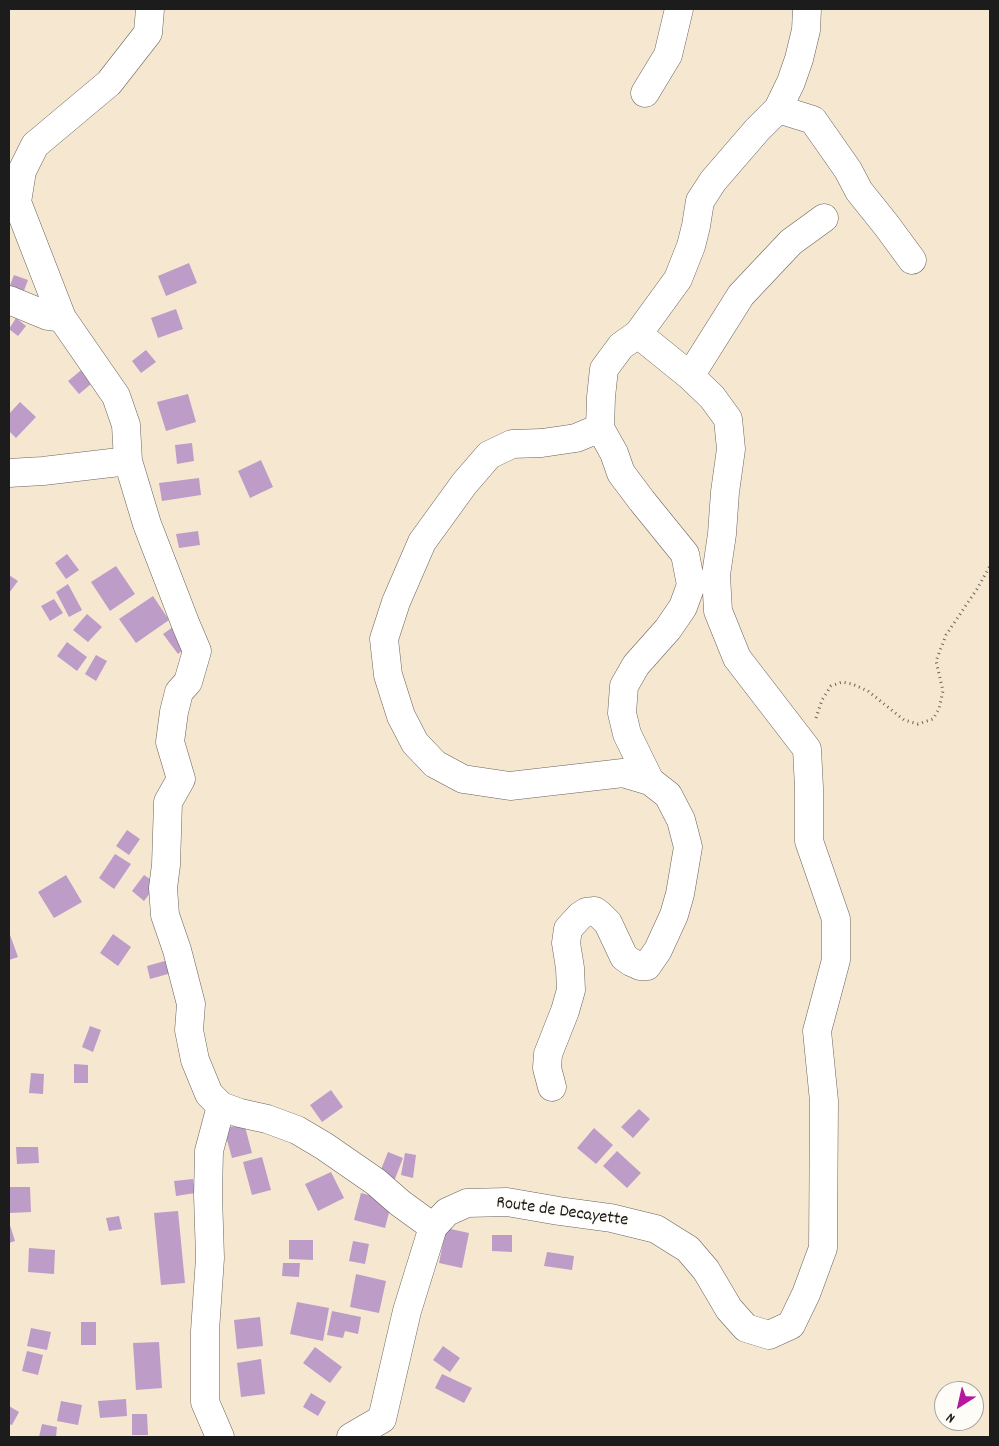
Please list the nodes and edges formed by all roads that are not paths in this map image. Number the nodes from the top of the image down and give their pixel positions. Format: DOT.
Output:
graph roads {
  1 [pos="150,9"];
  2 [pos="679,9"];
  3 [pos="807,9"];
  4 [pos="646,93"];
  5 [pos="778,108"];
  6 [pos="824,218"];
  7 [pos="912,260"];
  8 [pos="9,300"];
  9 [pos="62,318"];
  10 [pos="638,334"];
  11 [pos="690,376"];
  12 [pos="600,428"];
  13 [pos="128,461"];
  14 [pos="9,473"];
  15 [pos="650,781"];
  16 [pos="552,1087"];
  17 [pos="220,1106"];
  18 [pos="433,1227"];
  19 [pos="387,1428"];
  20 [pos="220,1437"];
  21 [pos="351,1437"];
  1 -- 9 [label="street"];
  2 -- 4 [label="street"];
  3 -- 5 [label="street"];
  5 -- 7 [label="street"];
  5 -- 10 [label="street"];
  6 -- 11 [label="street"];
  8 -- 9 [label="street"];
  9 -- 13 [label="street"];
  10 -- 11 [label="street"];
  10 -- 12 [label="street"];
  11 -- 18 [label="street, Route de Decayette"];
  12 -- 15 [label="street"];
  12 -- 15 [label="street"];
  13 -- 14 [label="street"];
  13 -- 17 [label="street"];
  15 -- 16 [label="street"];
  17 -- 18 [label="street"];
  17 -- 20 [label="street"];
  18 -- 19 [label="street, Route de Decayette"];
  19 -- 21 [label="street, Route de Decayette"];
}
